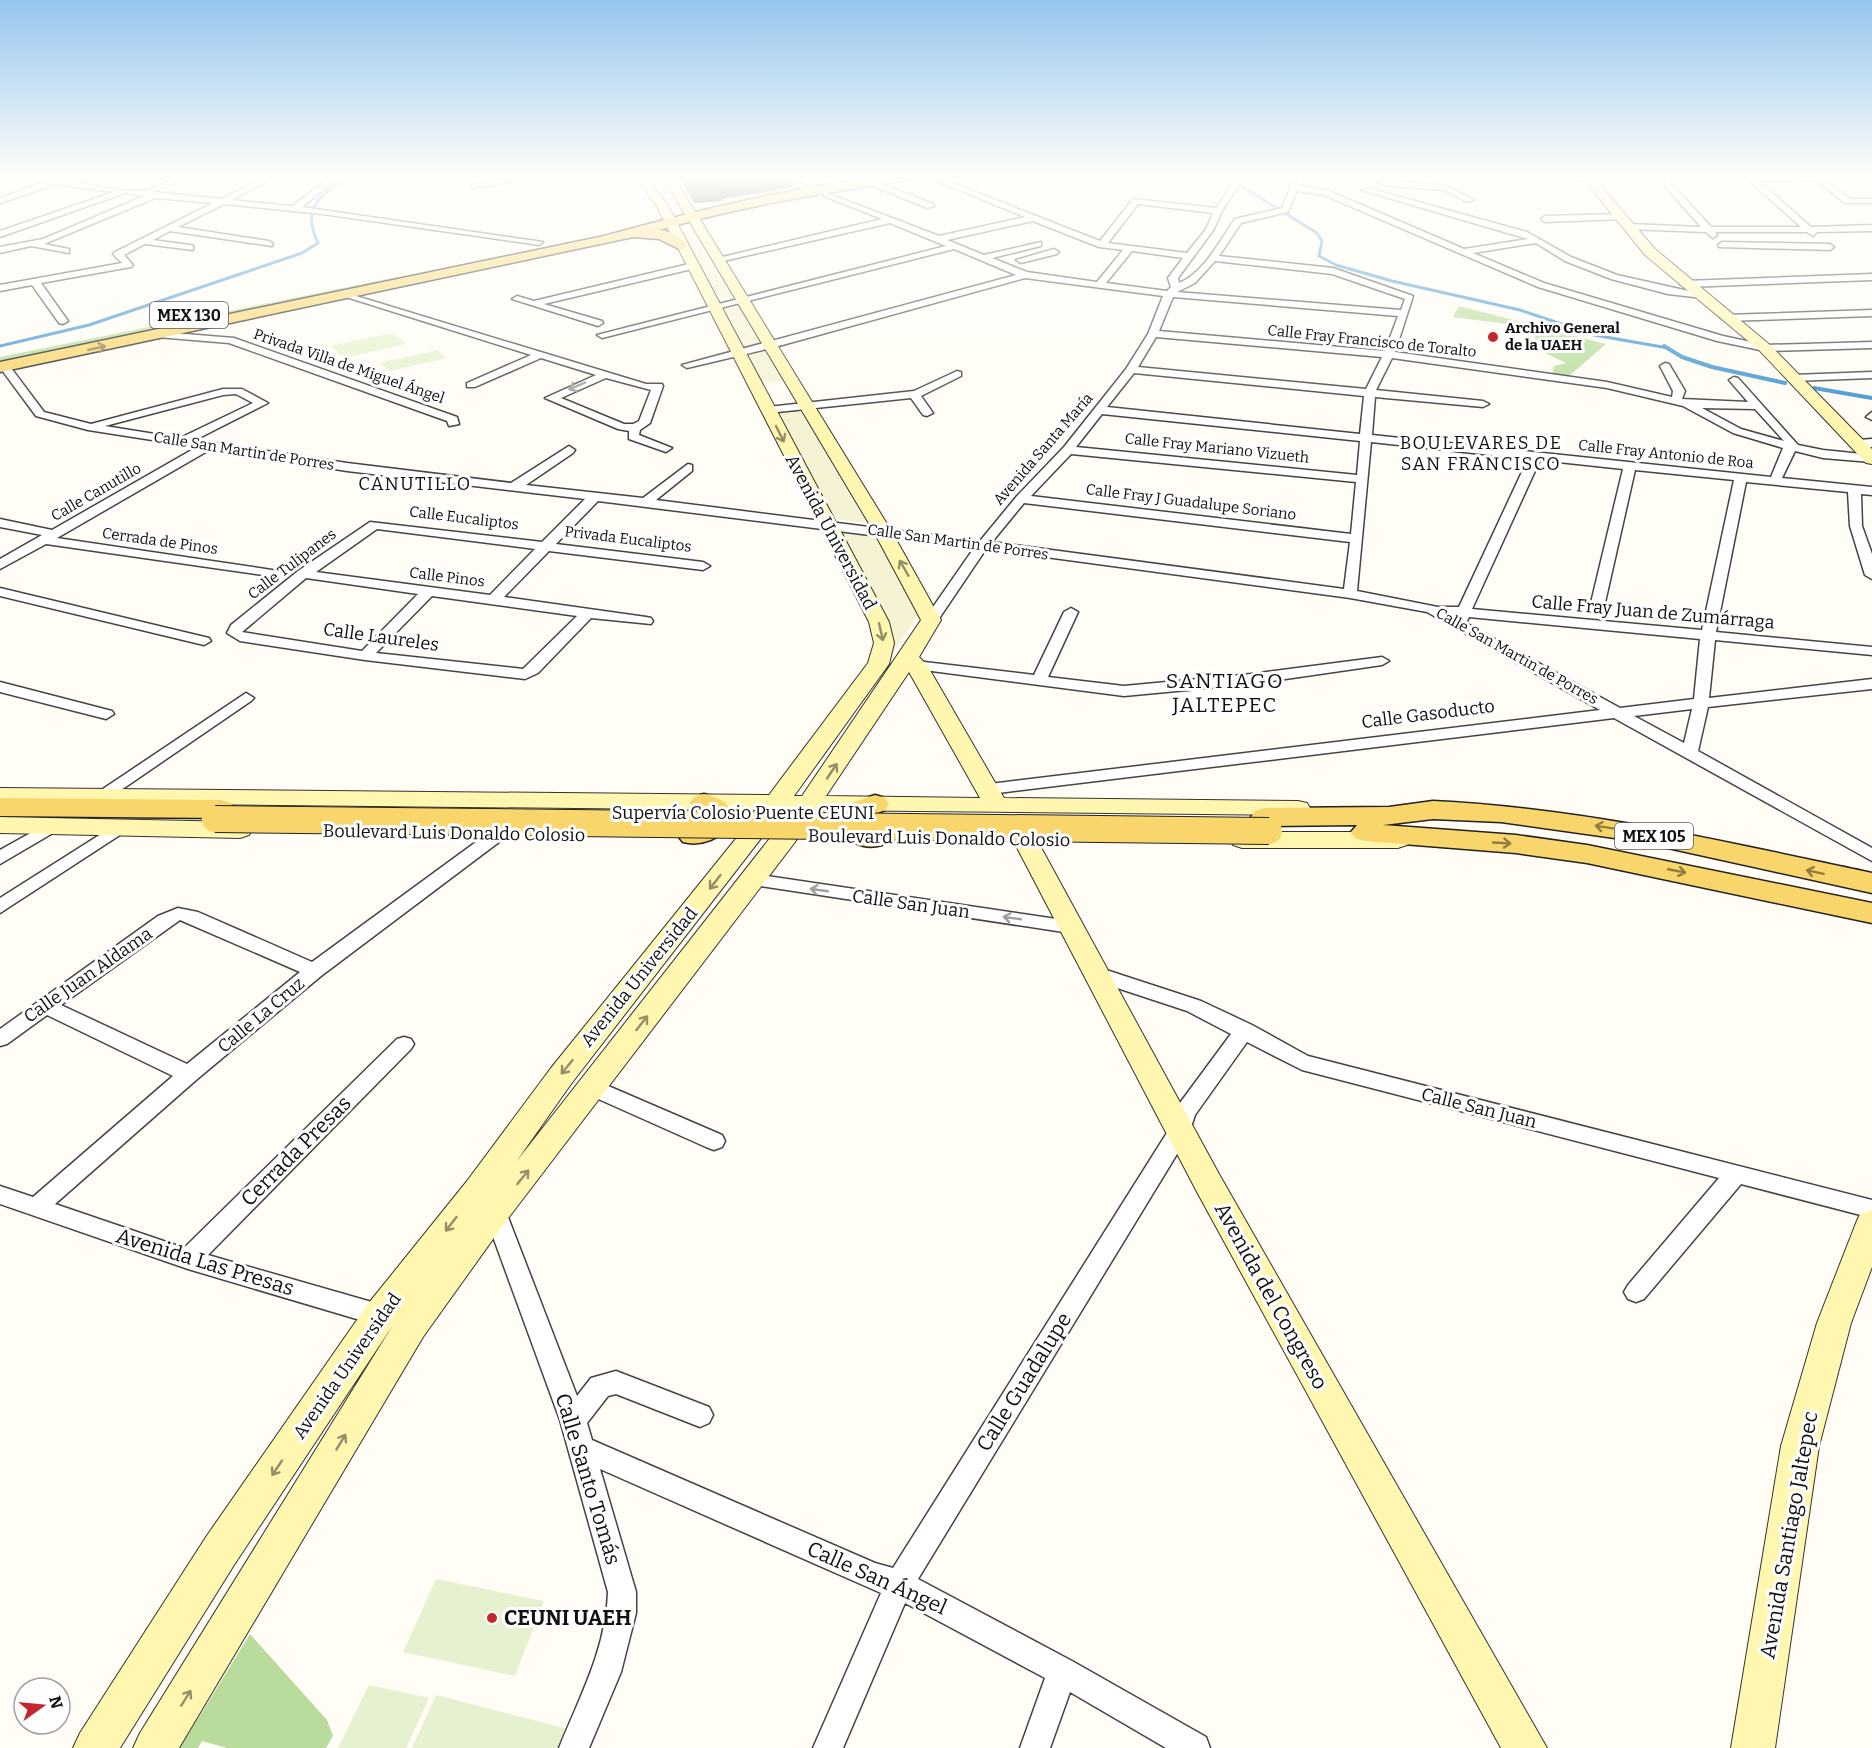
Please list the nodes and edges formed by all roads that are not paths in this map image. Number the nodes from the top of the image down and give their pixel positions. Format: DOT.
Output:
graph roads {
  1 [pos="1213,258"];
  2 [pos="122,259"];
  3 [pos="472,259"];
  4 [pos="481,259"];
  5 [pos="482,259"];
  6 [pos="502,259"];
  7 [pos="689,259"];
  8 [pos="719,259"];
  9 [pos="907,259"];
  10 [pos="984,259"];
  11 [pos="1027,259"];
  12 [pos="1120,259"];
  13 [pos="1187,259"];
  14 [pos="1218,259"];
  15 [pos="1477,259"];
  16 [pos="1572,259"];
  17 [pos="1657,259"];
  18 [pos="1001,265"];
  19 [pos="693,266"];
  20 [pos="1025,275"];
  21 [pos="1872,277"];
  22 [pos="35,282"];
  23 [pos="377,282"];
  24 [pos="1685,284"];
  25 [pos="1098,286"];
  26 [pos="0,288"];
  27 [pos="346,294"];
  28 [pos="1171,294"];
  29 [pos="1699,296"];
  30 [pos="517,299"];
  31 [pos="744,300"];
  32 [pos="309,302"];
  33 [pos="535,304"];
  34 [pos="716,307"];
  35 [pos="1872,313"];
  36 [pos="1403,317"];
  37 [pos="1726,318"];
  38 [pos="63,321"];
  39 [pos="472,323"];
  40 [pos="598,323"];
  41 [pos="217,327"];
  42 [pos="460,328"];
  43 [pos="161,334"];
  44 [pos="1153,334"];
  45 [pos="602,335"];
  46 [pos="195,338"];
  47 [pos="230,340"];
  48 [pos="771,345"];
  49 [pos="1872,345"];
  50 [pos="1765,348"];
  51 [pos="740,353"];
  52 [pos="0,354"];
  53 [pos="542,354"];
  54 [pos="1389,354"];
  55 [pos="687,365"];
  56 [pos="1665,366"];
  57 [pos="2,370"];
  58 [pos="1131,370"];
  59 [pos="957,374"];
  60 [pos="605,375"];
  61 [pos="1872,375"];
  62 [pos="1793,378"];
  63 [pos="1734,380"];
  64 [pos="471,385"];
  65 [pos="794,385"];
  66 [pos="658,386"];
  67 [pos="758,389"];
  68 [pos="1370,392"];
  69 [pos="914,394"];
  70 [pos="1682,402"];
  71 [pos="1483,404"];
  72 [pos="806,406"];
  73 [pos="1757,406"];
  74 [pos="768,410"];
  75 [pos="1099,410"];
  76 [pos="927,413"];
  77 [pos="453,424"];
  78 [pos="88,428"];
  79 [pos="634,428"];
  80 [pos="1366,437"];
  81 [pos="183,441"];
  82 [pos="208,446"];
  83 [pos="666,448"];
  84 [pos="1792,448"];
  85 [pos="569,450"];
  86 [pos="1068,450"];
  87 [pos="1868,451"];
  88 [pos="252,453"];
  89 [pos="1536,455"];
  90 [pos="1630,465"];
  91 [pos="172,467"];
  92 [pos="688,468"];
  93 [pos="1741,478"];
  94 [pos="1363,479"];
  95 [pos="1775,481"];
  96 [pos="515,486"];
  97 [pos="1854,489"];
  98 [pos="1872,491"];
  99 [pos="595,495"];
  100 [pos="1021,499"];
  101 [pos="646,502"];
  102 [pos="0,523"];
  103 [pos="826,524"];
  104 [pos="375,525"];
  105 [pos="883,532"];
  106 [pos="49,537"];
  107 [pos="1358,539"];
  108 [pos="548,545"];
  109 [pos="982,546"];
  110 [pos="0,565"];
  111 [pos="703,566"];
  112 [pos="1871,571"];
  113 [pos="272,574"];
  114 [pos="303,574"];
  115 [pos="0,592"];
  116 [pos="428,592"];
  117 [pos="1350,594"];
  118 [pos="493,600"];
  119 [pos="1597,607"];
  120 [pos="1071,612"];
  121 [pos="587,614"];
  122 [pos="1461,618"];
  123 [pos="931,620"];
  124 [pos="646,621"];
  125 [pos="234,633"];
  126 [pos="1708,637"];
  127 [pos="204,641"];
  128 [pos="1872,651"];
  129 [pos="364,656"];
  130 [pos="912,662"];
  131 [pos="1382,662"];
  132 [pos="1039,681"];
  133 [pos="1872,684"];
  134 [pos="0,687"];
  135 [pos="246,698"];
  136 [pos="1701,705"];
  137 [pos="1618,712"];
  138 [pos="106,714"];
  139 [pos="1690,752"];
  140 [pos="0,795"];
  141 [pos="99,796"];
  142 [pos="993,797"];
  143 [pos="704,803"];
  144 [pos="775,803"];
  145 [pos="810,804"];
  146 [pos="874,804"];
  147 [pos="0,807"];
  148 [pos="1433,810"];
  149 [pos="140,813"];
  150 [pos="0,816"];
  151 [pos="1267,824"];
  152 [pos="0,825"];
  153 [pos="52,826"];
  154 [pos="497,835"];
  155 [pos="693,836"];
  156 [pos="752,836"];
  157 [pos="786,837"];
  158 [pos="872,839"];
  159 [pos="1025,840"];
  160 [pos="1444,840"];
  161 [pos="1872,855"];
  162 [pos="0,858"];
  163 [pos="753,880"];
  164 [pos="1872,884"];
  165 [pos="0,907"];
  166 [pos="1872,913"];
  167 [pos="1070,927"];
  168 [pos="314,970"];
  169 [pos="1097,974"];
  170 [pos="44,1005"];
  171 [pos="1245,1030"];
  172 [pos="0,1039"];
  173 [pos="404,1044"];
  174 [pos="189,1074"];
  175 [pos="592,1087"];
  176 [pos="1180,1130"];
  177 [pos="714,1141"];
  178 [pos="1737,1173"];
  179 [pos="0,1195"];
  180 [pos="36,1208"];
  181 [pos="1872,1209"];
  182 [pos="495,1212"];
  183 [pos="1872,1223"];
  184 [pos="188,1259"];
  185 [pos="1636,1292"];
  186 [pos="380,1315"];
  187 [pos="411,1326"];
  188 [pos="700,1415"];
  189 [pos="576,1434"];
  190 [pos="899,1584"];
  191 [pos="1062,1671"];
  192 [pos="95,1748"];
  193 [pos="155,1748"];
  194 [pos="574,1748"];
  195 [pos="828,1748"];
  196 [pos="1035,1748"];
  197 [pos="1195,1748"];
  198 [pos="1525,1748"];
  199 [pos="1753,1748"];
  1 -- 28 [label="street"];
  2 -- 22 [label="street"];
  3 -- 23 [label="main road"];
  4 -- 23 [label="main road, MEX 130"];
  5 -- 32 [label="main road"];
  6 -- 23 [label="main road, MEX 130"];
  7 -- 19 [label="street, Avenida Universidad"];
  8 -- 31 [label="street, Avenida Universidad"];
  9 -- 31 [label="street"];
  10 -- 18 [label="street"];
  11 -- 18 [label="street"];
  12 -- 25 [label="street"];
  13 -- 28 [label="street, Avenida Santa María"];
  14 -- 36 [label="street"];
  15 -- 50 [label="street"];
  16 -- 29 [label="street"];
  17 -- 24 [label="street"];
  18 -- 20 [label="street"];
  19 -- 33 [label="street"];
  19 -- 34 [label="street, Avenida Universidad"];
  20 -- 25 [label="street"];
  20 -- 48 [label="street"];
  21 -- 24 [label="street"];
  22 -- 26 [label="street"];
  22 -- 38 [label="street"];
  23 -- 27 [label="main road, MEX 130"];
  23 -- 39 [label="street"];
  23 -- 52 [label="main road, MEX 130"];
  24 -- 29 [label="street"];
  25 -- 28 [label="street"];
  27 -- 32 [label="main road, MEX 130"];
  27 -- 42 [label="street"];
  28 -- 36 [label="street"];
  28 -- 44 [label="street, Avenida Santa María"];
  29 -- 37 [label="street"];
  30 -- 33 [label="street"];
  31 -- 34 [label="street"];
  31 -- 48 [label="street, Avenida Universidad"];
  32 -- 41 [label="main road, MEX 130"];
  33 -- 40 [label="street"];
  34 -- 45 [label="street"];
  34 -- 51 [label="street, Avenida Universidad"];
  35 -- 37 [label="street"];
  36 -- 54 [label="street"];
  37 -- 50 [label="street"];
  39 -- 42 [label="street"];
  39 -- 66 [label="street"];
  41 -- 43 [label="main road, MEX 130"];
  41 -- 46 [label="street"];
  41 -- 47 [label="street, Privada Villa de Miguel Ángel"];
  42 -- 53 [label="street"];
  43 -- 46 [label="street, Privada Villa de Miguel Ángel"];
  57 -- 43 [label="main road, MEX 130, one-way"];
  44 -- 54 [label="street, Calle Fray Francisco de Toralto"];
  44 -- 58 [label="street, Avenida Santa María"];
  46 -- 47 [label="street, Privada Villa de Miguel Ángel"];
  47 -- 77 [label="street, Privada Villa de Miguel Ángel"];
  48 -- 51 [label="street"];
  48 -- 65 [label="street, Avenida Universidad"];
  49 -- 50 [label="street"];
  50 -- 62 [label="street"];
  51 -- 55 [label="street"];
  51 -- 67 [label="street, Avenida Universidad"];
  53 -- 60 [label="street"];
  53 -- 64 [label="street"];
  54 -- 68 [label="street"];
  54 -- 70 [label="street, Calle Fray Francisco de Toralto"];
  56 -- 70 [label="street"];
  57 -- 78 [label="street, Calle San Martin de Porres"];
  58 -- 68 [label="street"];
  58 -- 75 [label="street, Avenida Santa María"];
  59 -- 69 [label="street"];
  60 -- 66 [label="street"];
  60 -- 79 [label="street, one-way"];
  61 -- 62 [label="street"];
  62 -- 87 [label="street"];
  63 -- 73 [label="street"];
  65 -- 67 [label="street"];
  65 -- 72 [label="street, Avenida Universidad"];
  66 -- 79 [label="street"];
  67 -- 74 [label="street, Avenida Universidad"];
  68 -- 71 [label="street"];
  68 -- 80 [label="street"];
  69 -- 72 [label="street"];
  69 -- 76 [label="street"];
  70 -- 73 [label="street"];
  70 -- 84 [label="street, Calle Fray Francisco de Toralto"];
  72 -- 74 [label="street"];
  72 -- 105 [label="street, Avenida Universidad"];
  73 -- 84 [label="street"];
  74 -- 103 [label="street, Avenida Universidad, one-way"];
  75 -- 80 [label="street, Calle Fray Antonio de Roa"];
  75 -- 86 [label="street, Avenida Santa María"];
  78 -- 81 [label="street, Calle San Martin de Porres"];
  78 -- 81 [label="street"];
  79 -- 83 [label="street"];
  80 -- 89 [label="street, Calle Fray Antonio de Roa"];
  80 -- 94 [label="street"];
  81 -- 82 [label="street, Calle San Martin de Porres"];
  82 -- 88 [label="street, Calle San Martin de Porres"];
  82 -- 91 [label="street, Calle Canutillo"];
  84 -- 87 [label="street, Calle Fray Francisco de Toralto"];
  84 -- 95 [label="street"];
  85 -- 96 [label="street"];
  86 -- 94 [label="street, Calle Fray Mariano Vizueth"];
  86 -- 100 [label="street, Avenida Santa María"];
  88 -- 91 [label="street"];
  88 -- 96 [label="street, Calle San Martin de Porres"];
  89 -- 90 [label="street, Calle Fray Antonio de Roa"];
  89 -- 122 [label="street"];
  90 -- 93 [label="street, Calle Fray Antonio de Roa"];
  90 -- 119 [label="street"];
  91 -- 106 [label="street, Calle Canutillo"];
  92 -- 101 [label="street"];
  93 -- 95 [label="street, Calle Fray Antonio de Roa"];
  93 -- 126 [label="street"];
  94 -- 107 [label="street"];
  95 -- 97 [label="street, Calle Fray Antonio de Roa"];
  96 -- 99 [label="street, Calle San Martin de Porres"];
  97 -- 98 [label="street, Calle Fray Antonio de Roa"];
  97 -- 112 [label="street"];
  99 -- 101 [label="street, Calle San Martin de Porres"];
  99 -- 108 [label="street"];
  100 -- 107 [label="street, Calle Fray J Guadalupe Soriano"];
  100 -- 109 [label="street, Avenida Santa María"];
  101 -- 103 [label="street, Calle San Martin de Porres"];
  102 -- 106 [label="street, Cerrada de Pinos"];
  103 -- 105 [label="street, Calle San Martin de Porres"];
  103 -- 144 [label="street, Avenida Universidad, one-way"];
  104 -- 108 [label="street, Calle Eucaliptos"];
  104 -- 114 [label="street, Calle Tulipanes"];
  105 -- 109 [label="street, Calle San Martin de Porres"];
  123 -- 105 [label="street, Avenida Universidad, one-way"];
  106 -- 110 [label="street, Calle Canutillo"];
  106 -- 113 [label="street, Cerrada de Pinos"];
  107 -- 117 [label="street"];
  108 -- 111 [label="street, Privada Eucaliptos"];
  108 -- 118 [label="street"];
  109 -- 117 [label="street, Calle San Martin de Porres"];
  109 -- 123 [label="street, Avenida Santa María"];
  114 -- 116 [label="street, Calle Pinos"];
  114 -- 125 [label="street, Calle Tulipanes"];
  115 -- 127 [label="street"];
  116 -- 118 [label="street, Calle Pinos"];
  116 -- 129 [label="street"];
  117 -- 122 [label="street, Calle San Martin de Porres"];
  118 -- 121 [label="street, Calle Pinos"];
  120 -- 132 [label="street"];
  121 -- 124 [label="street, Calle Pinos"];
  121 -- 129 [label="street, Calle Laureles"];
  122 -- 126 [label="street, Calle Fray Juan de Zumárraga"];
  122 -- 137 [label="street, Calle San Martin de Porres"];
  123 -- 130 [label="street, Avenida Universidad"];
  125 -- 129 [label="street, Calle Laureles"];
  126 -- 128 [label="street, Calle Fray Juan de Zumárraga"];
  126 -- 136 [label="street"];
  130 -- 132 [label="street"];
  130 -- 142 [label="street"];
  145 -- 130 [label="street, Avenida Universidad, one-way"];
  131 -- 132 [label="street"];
  133 -- 136 [label="street, Calle Gasoducto"];
  134 -- 138 [label="street"];
  135 -- 141 [label="street"];
  136 -- 137 [label="street, Calle Gasoducto"];
  136 -- 139 [label="street"];
  137 -- 139 [label="street, Calle San Martin de Porres"];
  137 -- 142 [label="street, Calle Gasoducto"];
  139 -- 161 [label="street, Calle San Martin de Porres"];
  140 -- 141 [label="street, Boulevard Luis Donaldo Colosio / MEX 105"];
  141 -- 149 [label="street, Boulevard Luis Donaldo Colosio / MEX 105"];
  142 -- 146 [label="street, Boulevard Luis Donaldo Colosio / MEX 105"];
  142 -- 148 [label="street, Boulevard Luis Donaldo Colosio / MEX 105"];
  143 -- 144 [label="street, Boulevard Luis Donaldo Colosio / MEX 105"];
  143 -- 149 [label="street, Boulevard Luis Donaldo Colosio / MEX 105"];
  143 -- 155 [label="main road"];
  144 -- 145 [label="street, Boulevard Luis Donaldo Colosio / MEX 105"];
  144 -- 156 [label="street, Avenida Universidad"];
  145 -- 146 [label="street, Boulevard Luis Donaldo Colosio / MEX 105"];
  145 -- 157 [label="street, Avenida Universidad"];
  146 -- 158 [label="main road"];
  147 -- 149 [label="main road"];
  148 -- 151 [label="main road"];
  164 -- 148 [label="main road, Boulevard Luis Donaldo Colosio / MEX 105, one-way"];
  149 -- 150 [label="main road"];
  149 -- 151 [label="main road, Supervía Colosio Puente CEUNI, bridge"];
  149 -- 153 [label="street, Boulevard Luis Donaldo Colosio / MEX 105"];
  149 -- 154 [label="street, Boulevard Luis Donaldo Colosio / MEX 105"];
  149 -- 165 [label="street"];
  151 -- 160 [label="main road"];
  152 -- 153 [label="street, Boulevard Luis Donaldo Colosio / MEX 105"];
  153 -- 162 [label="street"];
  154 -- 155 [label="street, Boulevard Luis Donaldo Colosio / MEX 105"];
  154 -- 168 [label="street, Calle La Cruz"];
  155 -- 156 [label="street, Boulevard Luis Donaldo Colosio / MEX 105"];
  156 -- 157 [label="street, Boulevard Luis Donaldo Colosio / MEX 105"];
  156 -- 186 [label="street, Avenida Universidad, one-way"];
  157 -- 158 [label="street, Boulevard Luis Donaldo Colosio / MEX 105"];
  157 -- 163 [label="street, Avenida Universidad"];
  158 -- 159 [label="street, Boulevard Luis Donaldo Colosio / MEX 105"];
  159 -- 160 [label="street, Boulevard Luis Donaldo Colosio / MEX 105"];
  159 -- 167 [label="street, Avenida del Congreso"];
  160 -- 166 [label="main road, Boulevard Luis Donaldo Colosio / MEX 105, one-way"];
  167 -- 163 [label="street, Calle San Juan, one-way"];
  175 -- 163 [label="street, Avenida Universidad, one-way"];
  167 -- 169 [label="street, Avenida del Congreso"];
  168 -- 170 [label="street, Calle Juan Aldama"];
  168 -- 174 [label="street, Calle La Cruz"];
  169 -- 171 [label="street, Calle San Juan"];
  169 -- 176 [label="street, Avenida del Congreso"];
  170 -- 172 [label="street, Calle Juan Aldama"];
  170 -- 174 [label="street"];
  171 -- 176 [label="street, Calle Guadalupe"];
  171 -- 178 [label="street, Calle San Juan"];
  173 -- 184 [label="street, Cerrada Presas"];
  174 -- 180 [label="street, Calle La Cruz"];
  175 -- 177 [label="street"];
  182 -- 175 [label="street, Avenida Universidad, one-way"];
  176 -- 190 [label="street, Calle Guadalupe"];
  176 -- 198 [label="street, Avenida del Congreso"];
  178 -- 181 [label="street, Calle San Juan"];
  178 -- 185 [label="street"];
  179 -- 180 [label="street, Avenida Las Presas"];
  180 -- 184 [label="street, Avenida Las Presas"];
  182 -- 187 [label="street, Avenida Universidad"];
  182 -- 189 [label="street, Calle Santo Tomás"];
  183 -- 199 [label="street, Avenida Santiago Jaltepec"];
  184 -- 186 [label="street, Avenida Las Presas"];
  186 -- 187 [label="street, Avenida Las Presas"];
  186 -- 192 [label="street, Avenida Universidad, one-way"];
  193 -- 187 [label="street, Avenida Universidad, one-way"];
  188 -- 189 [label="street"];
  189 -- 190 [label="street, Calle San Ángel"];
  189 -- 194 [label="street, Calle Santo Tomás"];
  190 -- 191 [label="street, Calle San Ángel"];
  190 -- 195 [label="street, Calle Guadalupe"];
  191 -- 196 [label="street"];
  191 -- 197 [label="street, Calle San Ángel"];
}
